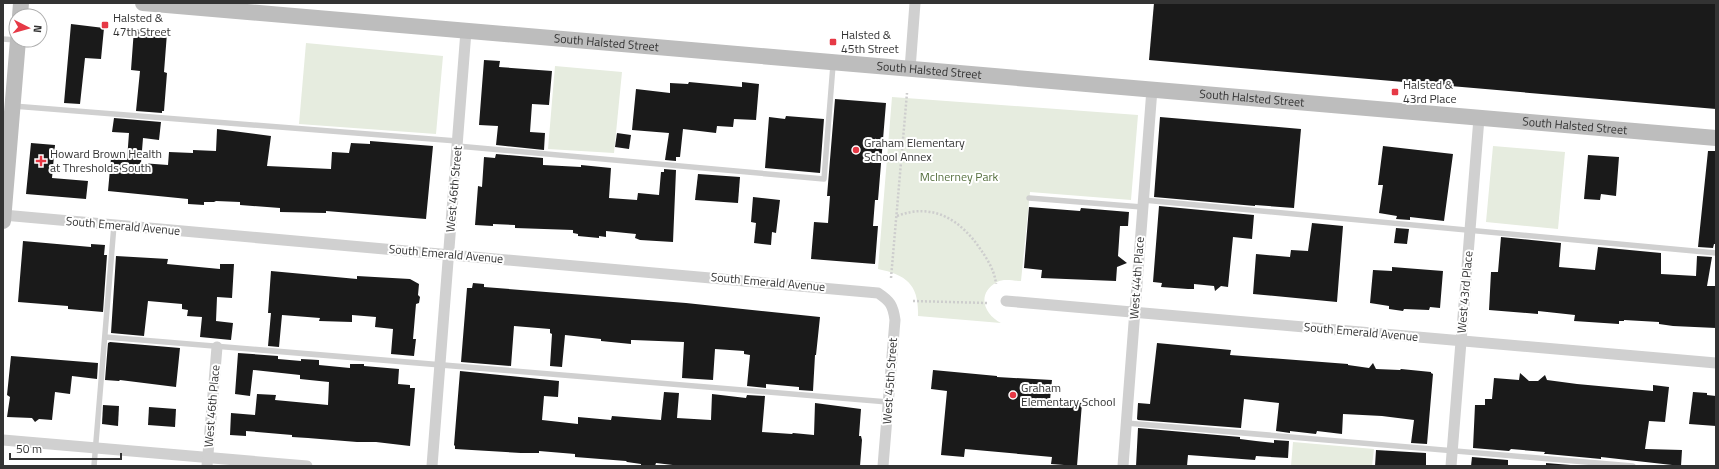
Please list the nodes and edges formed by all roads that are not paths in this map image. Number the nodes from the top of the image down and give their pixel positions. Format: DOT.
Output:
graph roads {
  1 [pos="143,3"];
  2 [pos="915,3"];
  3 [pos="466,31"];
  4 [pos="16,48"];
  5 [pos="834,62"];
  6 [pos="910,69"];
  7 [pos="1152,89"];
  8 [pos="11,101"];
  9 [pos="1479,118"];
  10 [pos="1716,138"];
  11 [pos="457,143"];
  12 [pos="1029,198"];
  13 [pos="1143,204"];
  14 [pos="4,215"];
  15 [pos="3,221"];
  16 [pos="114,225"];
  17 [pos="1470,230"];
  18 [pos="1716,253"];
  19 [pos="448,254"];
  20 [pos="886,298"];
  21 [pos="1006,301"];
  22 [pos="1135,312"];
  23 [pos="105,337"];
  24 [pos="1461,340"];
  25 [pos="217,346"];
  26 [pos="1716,363"];
  27 [pos="440,365"];
  28 [pos="888,402"];
  29 [pos="1126,424"];
  30 [pos="3,440"];
  31 [pos="96,448"];
  32 [pos="1452,451"];
  33 [pos="207,462"];
  34 [pos="94,466"];
  35 [pos="307,466"];
  36 [pos="432,466"];
  37 [pos="884,466"];
  38 [pos="1123,466"];
  39 [pos="1450,466"];
  40 [pos="1633,466"];
  1 -- 3 [label="main road, South Halsted Street"];
  2 -- 6 [label="street"];
  3 -- 5 [label="main road, South Halsted Street"];
  3 -- 11 [label="street, West 46th Street"];
  4 -- 8 [label="main road"];
  5 -- 6 [label="main road, South Halsted Street"];
  5 -- 11 [label="lane"];
  6 -- 7 [label="main road, South Halsted Street"];
  7 -- 9 [label="main road, South Halsted Street"];
  7 -- 13 [label="street, West 44th Place"];
  8 -- 11 [label="lane"];
  8 -- 14 [label="main road"];
  9 -- 10 [label="main road, South Halsted Street"];
  9 -- 17 [label="street, West 43rd Place"];
  11 -- 19 [label="street, West 46th Street"];
  12 -- 13 [label="lane"];
  13 -- 17 [label="lane"];
  13 -- 22 [label="street, West 44th Place"];
  14 -- 15 [label="main road"];
  14 -- 16 [label="street, South Emerald Avenue"];
  16 -- 19 [label="street, South Emerald Avenue"];
  16 -- 23 [label="lane"];
  17 -- 18 [label="lane"];
  17 -- 24 [label="street, West 43rd Place"];
  19 -- 20 [label="street, South Emerald Avenue"];
  19 -- 27 [label="street, West 46th Street"];
  20 -- 28 [label="street, West 45th Street"];
  21 -- 22 [label="street, South Emerald Avenue"];
  22 -- 24 [label="street, South Emerald Avenue"];
  22 -- 29 [label="street, West 44th Place"];
  23 -- 25 [label="lane"];
  23 -- 31 [label="lane"];
  24 -- 26 [label="street, South Emerald Avenue"];
  24 -- 32 [label="street, West 43rd Place"];
  25 -- 27 [label="lane"];
  25 -- 33 [label="street, West 46th Place"];
  27 -- 28 [label="lane"];
  27 -- 36 [label="street, West 46th Street"];
  28 -- 37 [label="street, West 45th Street"];
  29 -- 32 [label="lane"];
  29 -- 38 [label="street, West 44th Place"];
  30 -- 31 [label="street"];
  31 -- 33 [label="street"];
  31 -- 34 [label="lane"];
  32 -- 39 [label="street, West 43rd Place"];
  32 -- 40 [label="lane"];
  33 -- 35 [label="street"];
}
